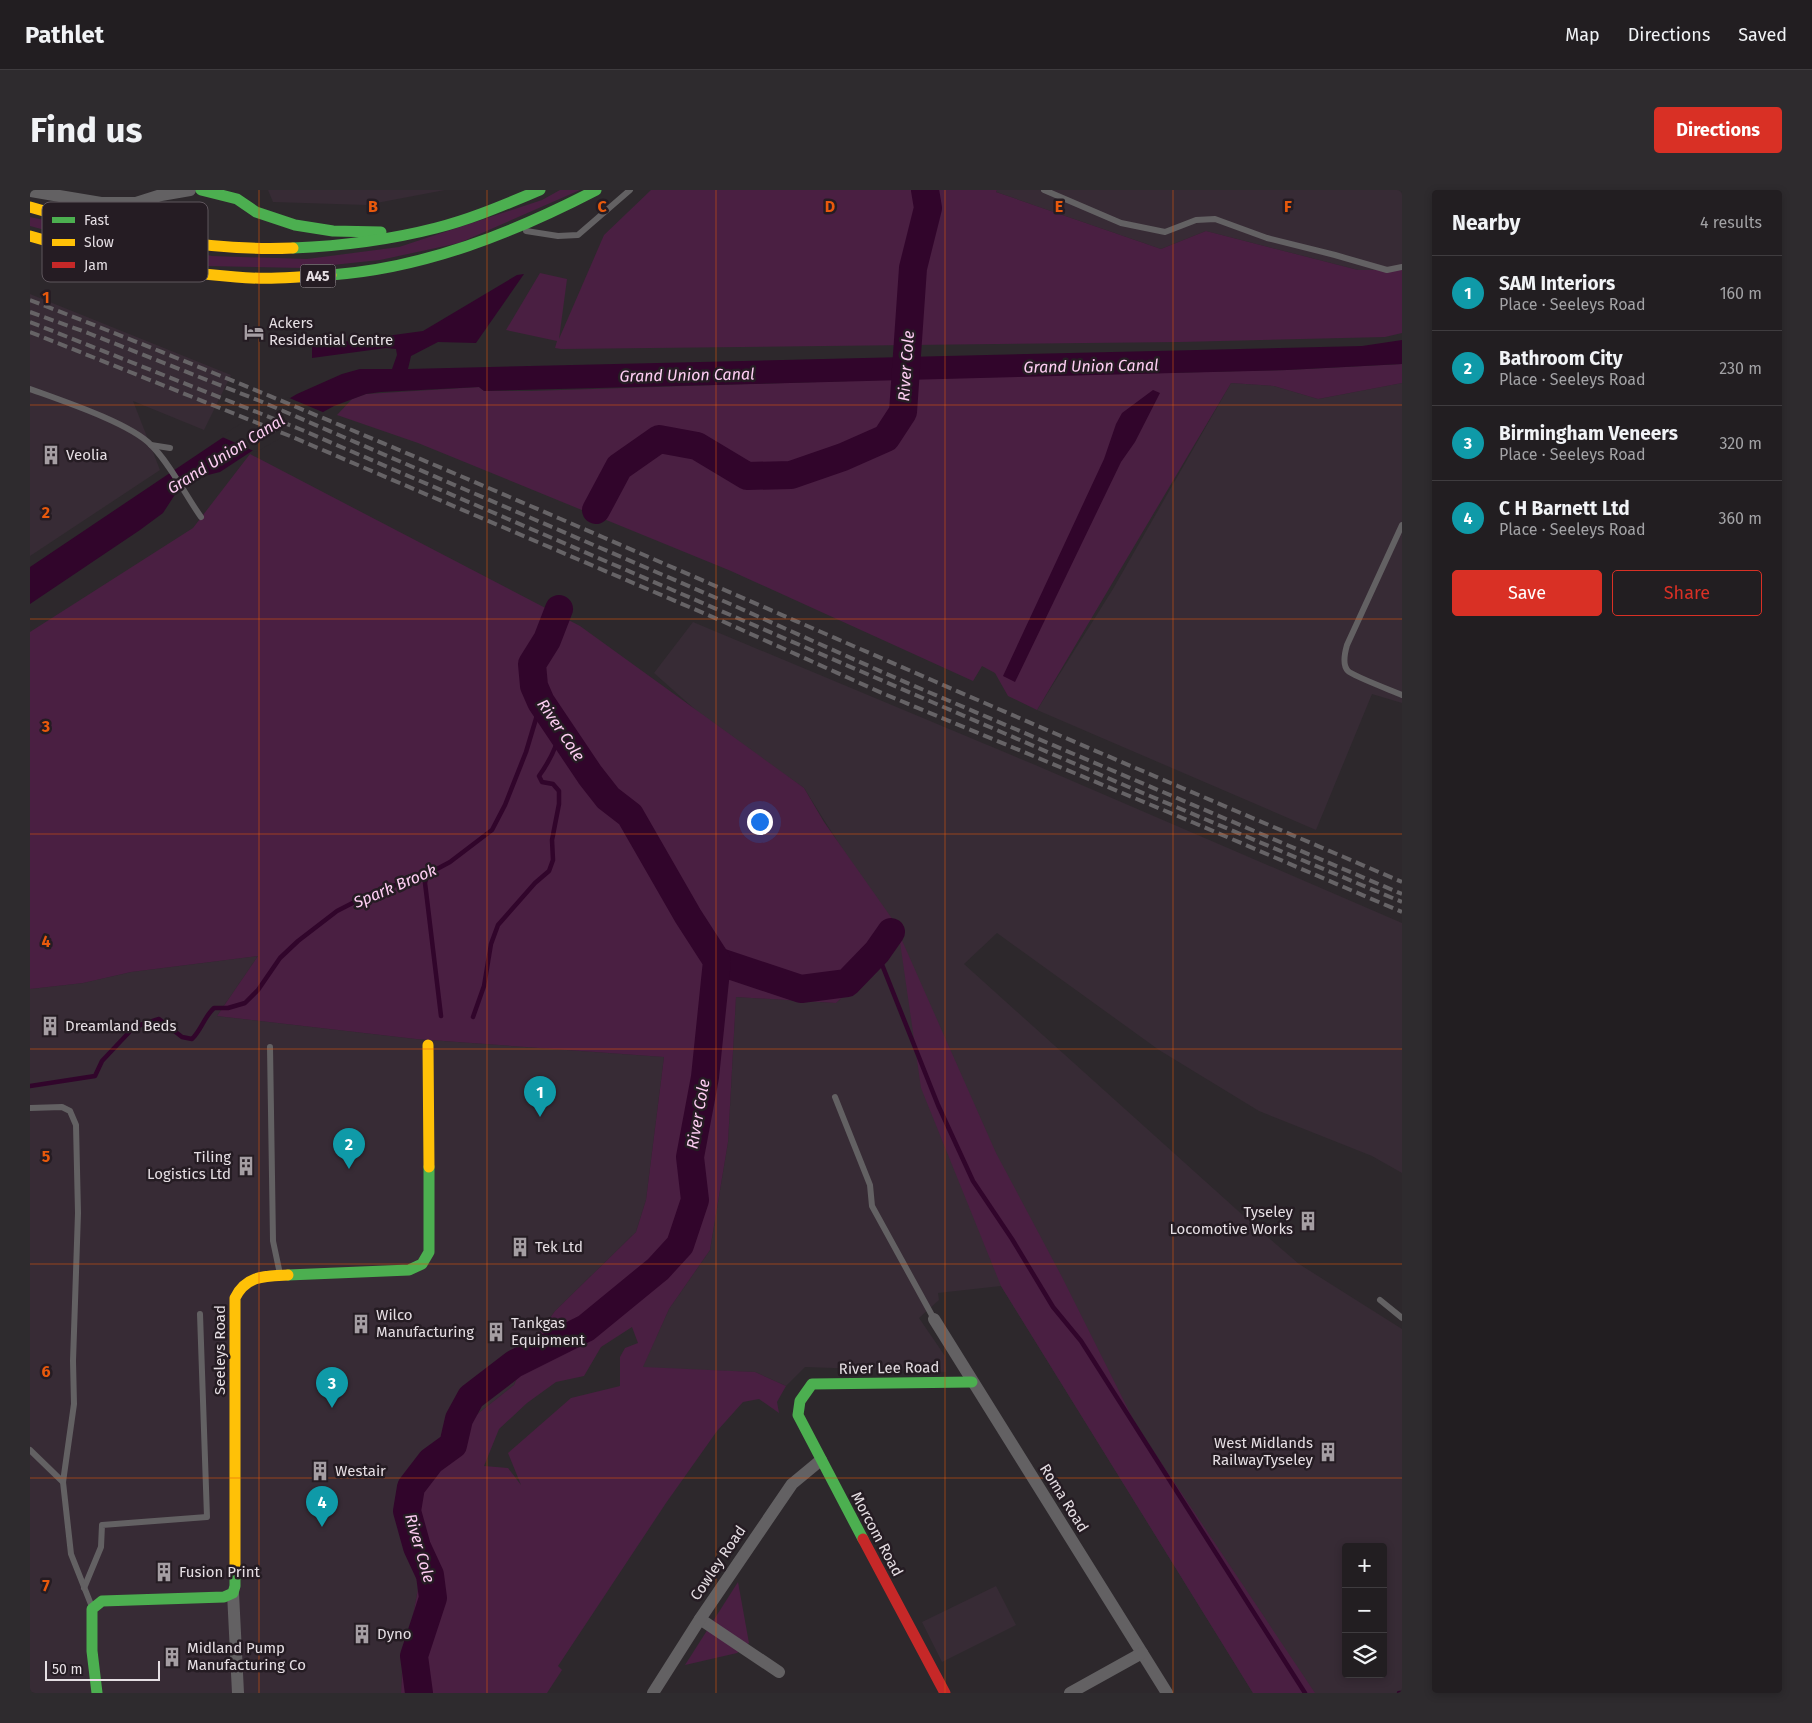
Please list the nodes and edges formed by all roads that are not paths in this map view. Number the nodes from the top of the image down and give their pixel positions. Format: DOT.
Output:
graph roads {
  1 [pos="190,190"];
  2 [pos="201,190"];
  3 [pos="540,190"];
  4 [pos="596,190"];
  5 [pos="630,190"];
  6 [pos="1044,190"];
  7 [pos="30,191"];
  8 [pos="166,193"];
  9 [pos="236,195"];
  10 [pos="95,202"];
  11 [pos="139,202"];
  12 [pos="517,229"];
  13 [pos="419,233"];
  14 [pos="208,245"];
  15 [pos="1402,266"];
  16 [pos="208,275"];
  17 [pos="30,389"];
  18 [pos="151,444"];
  19 [pos="170,448"];
  20 [pos="201,517"];
  21 [pos="1402,525"];
  22 [pos="1399,537"];
  23 [pos="1402,695"];
  24 [pos="428,1045"];
  25 [pos="270,1047"];
  26 [pos="835,1097"];
  27 [pos="30,1108"];
  28 [pos="281,1275"];
  29 [pos="1380,1300"];
  30 [pos="200,1314"];
  31 [pos="1402,1318"];
  32 [pos="934,1319"];
  33 [pos="972,1382"];
  34 [pos="808,1387"];
  35 [pos="30,1450"];
  36 [pos="821,1460"];
  37 [pos="63,1482"];
  38 [pos="84,1588"];
  39 [pos="233,1593"];
  40 [pos="92,1609"];
  41 [pos="700,1619"];
  42 [pos="1142,1653"];
  43 [pos="779,1672"];
  44 [pos="97,1693"];
  45 [pos="238,1693"];
  46 [pos="652,1693"];
  47 [pos="945,1693"];
  48 [pos="1070,1693"];
  49 [pos="1167,1693"];
  1 -- 8 [label="street"];
  2 -- 9 [label="main road"];
  3 -- 13 [label="main road, A45"];
  4 -- 12 [label="main road, A45"];
  5 -- 12 [label="lane"];
  6 -- 15 [label="lane"];
  7 -- 10 [label="street"];
  8 -- 11 [label="street"];
  9 -- 13 [label="main road"];
  12 -- 16 [label="main road, A45"];
  13 -- 14 [label="main road, A45"];
  17 -- 18 [label="lane"];
  18 -- 19 [label="lane"];
  18 -- 20 [label="lane"];
  21 -- 22 [label="lane"];
  22 -- 23 [label="lane"];
  24 -- 28 [label="main road, Seeleys Road"];
  25 -- 28 [label="lane"];
  26 -- 32 [label="lane"];
  27 -- 37 [label="lane"];
  28 -- 39 [label="main road, Seeleys Road"];
  29 -- 31 [label="lane"];
  30 -- 38 [label="lane"];
  32 -- 33 [label="street, Roma Road"];
  33 -- 34 [label="main road, River Lee Road"];
  33 -- 42 [label="street, Roma Road"];
  34 -- 36 [label="main road, Morcom Road"];
  35 -- 37 [label="lane"];
  36 -- 41 [label="street, Cowley Road"];
  36 -- 47 [label="main road, Morcom Road"];
  37 -- 38 [label="lane"];
  38 -- 40 [label="lane"];
  39 -- 40 [label="main road"];
  39 -- 45 [label="street"];
  40 -- 44 [label="main road"];
  41 -- 43 [label="street"];
  41 -- 46 [label="street, Cowley Road"];
  42 -- 48 [label="street"];
  42 -- 49 [label="street, Roma Road"];
}
